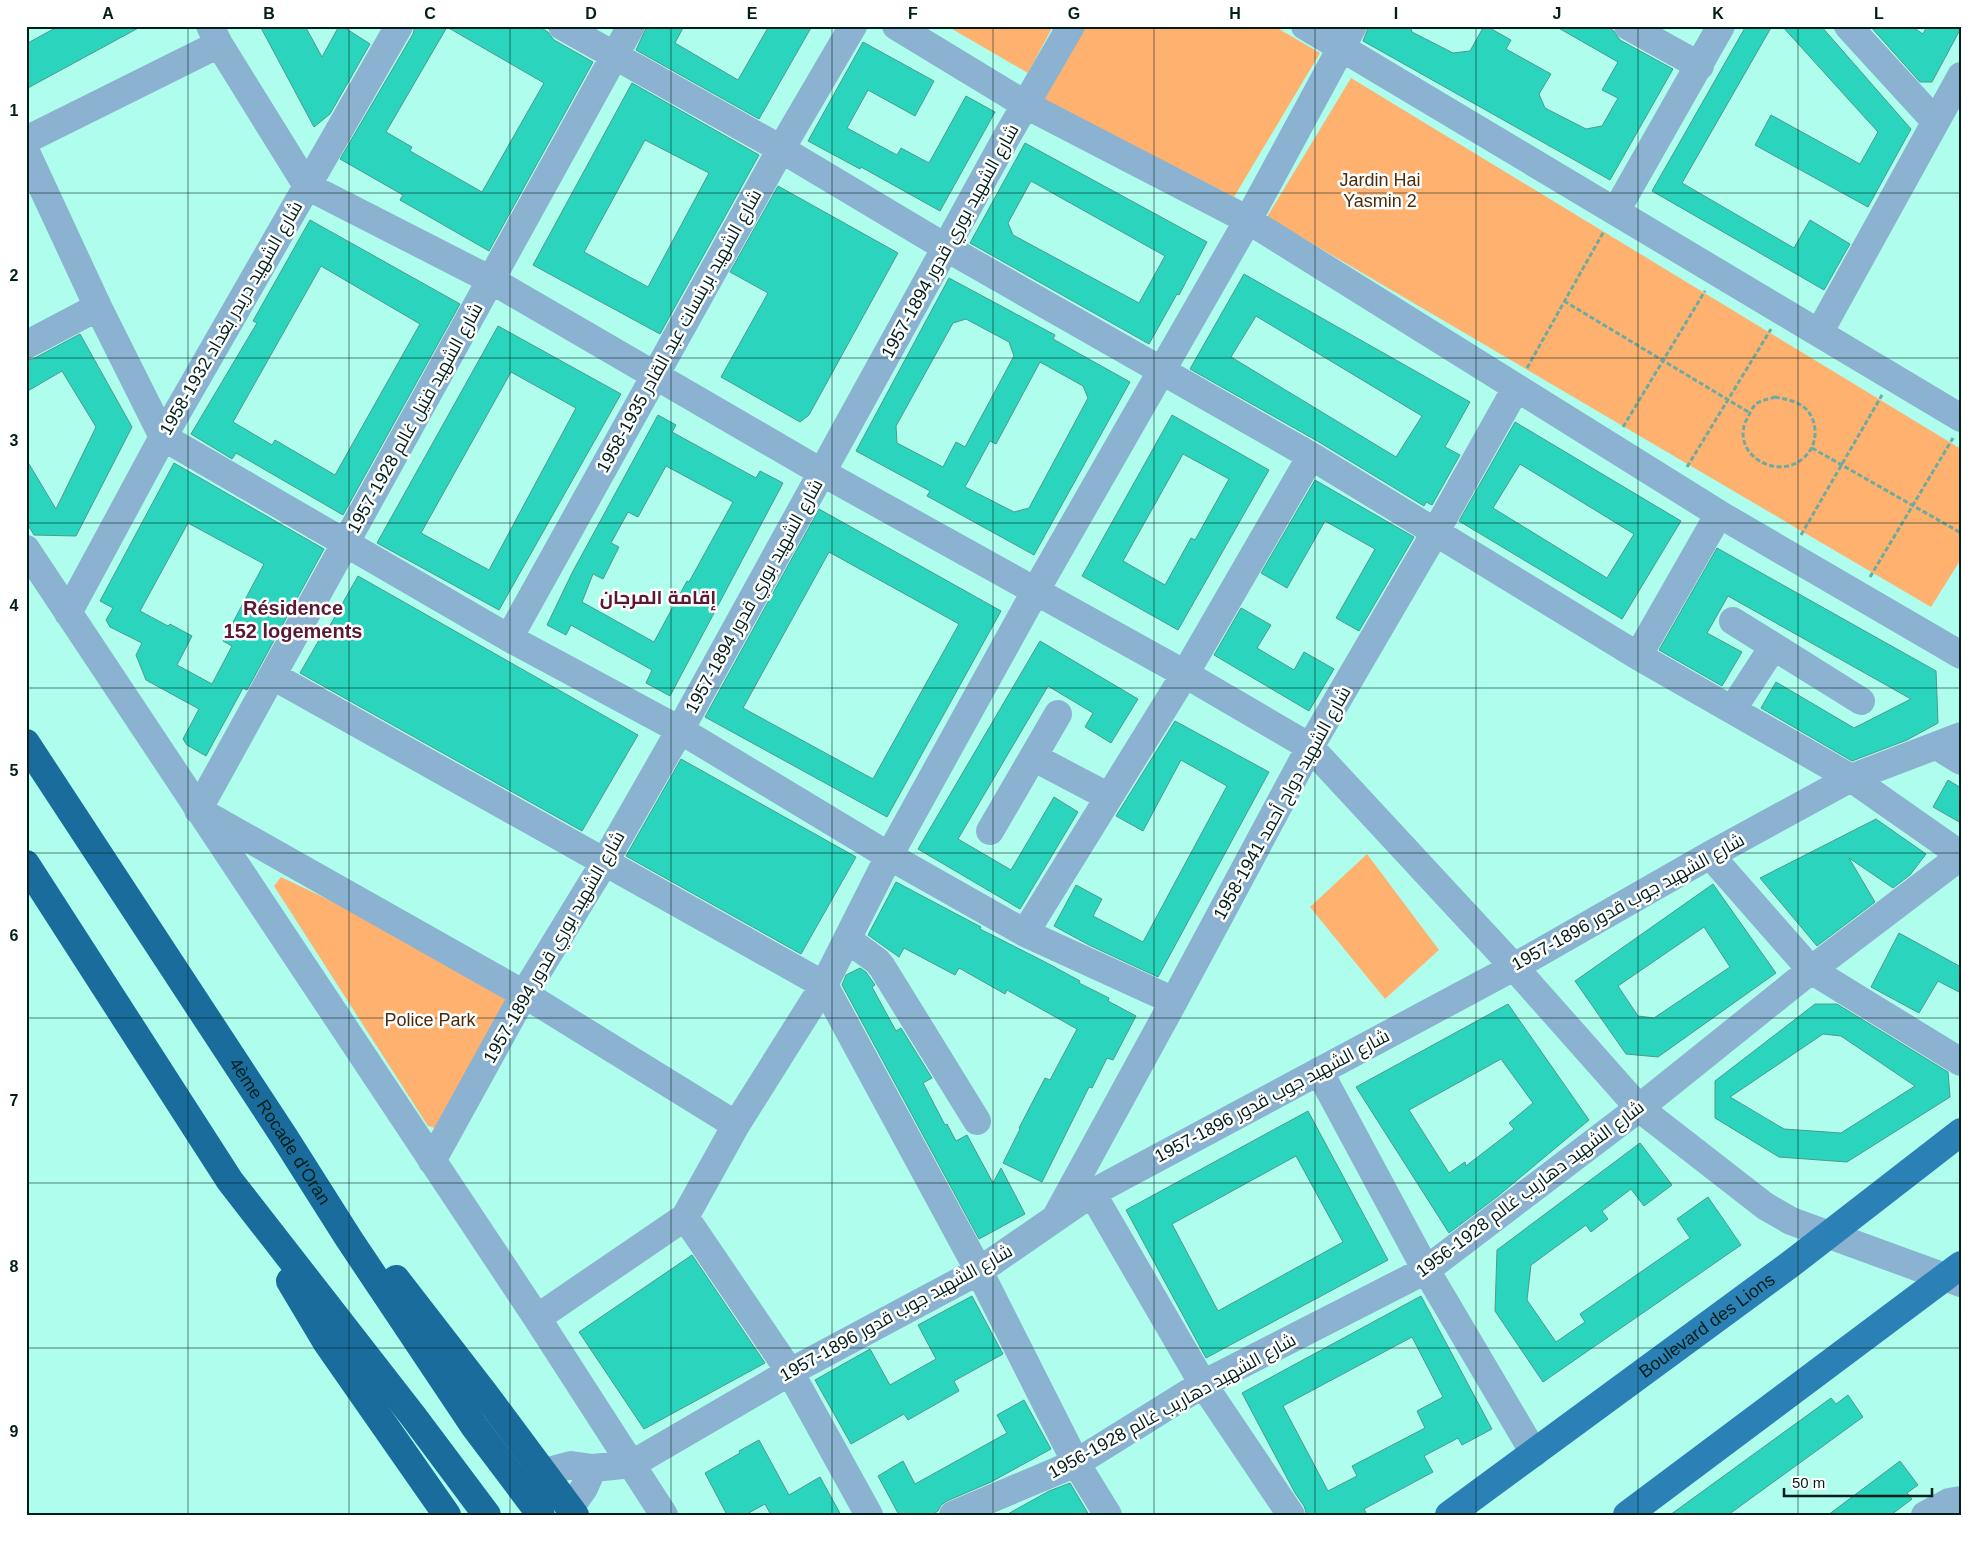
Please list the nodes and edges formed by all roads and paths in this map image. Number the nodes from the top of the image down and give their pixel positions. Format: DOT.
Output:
graph roads {
  1 [pos="399,26"];
  2 [pos="562,26"];
  3 [pos="631,26"];
  4 [pos="853,26"];
  5 [pos="896,26"];
  6 [pos="1071,26"];
  7 [pos="1305,26"];
  8 [pos="1628,26"];
  9 [pos="1721,26"];
  10 [pos="1848,26"];
  11 [pos="215,35"];
  12 [pos="1347,37"];
  13 [pos="615,56"];
  14 [pos="1700,66"];
  15 [pos="1961,76"];
  16 [pos="1026,105"];
  17 [pos="1935,121"];
  18 [pos="26,140"];
  19 [pos="781,149"];
  20 [pos="26,152"];
  21 [pos="307,186"];
  22 [pos="1616,211"];
  23 [pos="1248,220"];
  24 [pos="945,247"];
  25 [pos="1717,271"];
  26 [pos="491,280"];
  27 [pos="1564,301"];
  28 [pos="98,307"];
  29 [pos="1782,311"];
  30 [pos="1819,333"];
  31 [pos="26,346"];
  32 [pos="1664,360"];
  33 [pos="1160,372"];
  34 [pos="655,375"];
  35 [pos="1892,377"];
  36 [pos="1516,388"];
  37 [pos="1729,400"];
  38 [pos="1750,413"];
  39 [pos="1958,426"];
  40 [pos="162,437"];
  41 [pos="1612,447"];
  42 [pos="1812,448"];
  43 [pos="1311,456"];
  44 [pos="1842,465"];
  45 [pos="823,473"];
  46 [pos="1675,487"];
  47 [pos="1913,505"];
  48 [pos="1719,514"];
  49 [pos="1436,531"];
  50 [pos="1961,533"];
  51 [pos="346,544"];
  52 [pos="26,549"];
  53 [pos="1789,554"];
  54 [pos="1036,590"];
  55 [pos="1859,596"];
  56 [pos="68,613"];
  57 [pos="1733,621"];
  58 [pos="509,638"];
  59 [pos="1774,647"];
  60 [pos="1961,655"];
  61 [pos="1638,656"];
  62 [pos="1186,674"];
  63 [pos="273,676"];
  64 [pos="1861,702"];
  65 [pos="1732,710"];
  66 [pos="1058,714"];
  67 [pos="680,730"];
  68 [pos="1949,741"];
  69 [pos="26,743"];
  70 [pos="1310,747"];
  71 [pos="1033,757"];
  72 [pos="1961,761"];
  73 [pos="1851,778"];
  74 [pos="1109,797"];
  75 [pos="198,810"];
  76 [pos="990,831"];
  77 [pos="1710,855"];
  78 [pos="889,856"];
  79 [pos="1961,856"];
  80 [pos="604,863"];
  81 [pos="26,864"];
  82 [pos="1025,933"];
  83 [pos="847,939"];
  84 [pos="1514,967"];
  85 [pos="1811,970"];
  86 [pos="824,986"];
  87 [pos="524,994"];
  88 [pos="1174,1001"];
  89 [pos="1961,1062"];
  90 [pos="1319,1071"];
  91 [pos="1639,1108"];
  92 [pos="977,1121"];
  93 [pos="736,1125"];
  94 [pos="1961,1132"];
  95 [pos="285,1138"];
  96 [pos="432,1161"];
  97 [pos="230,1181"];
  98 [pos="1092,1194"];
  99 [pos="684,1216"];
  100 [pos="1054,1220"];
  101 [pos="1829,1233"];
  102 [pos="1426,1270"];
  103 [pos="978,1271"];
  104 [pos="1956,1275"];
  105 [pos="536,1318"];
  106 [pos="790,1372"];
  107 [pos="1203,1384"];
  108 [pos="1534,1453"];
  109 [pos="1076,1463"];
  110 [pos="632,1464"];
  111 [pos="593,1468"];
  112 [pos="544,1472"];
  113 [pos="1954,1506"];
  114 [pos="572,1512"];
  115 [pos="447,1515"];
  116 [pos="488,1515"];
  117 [pos="541,1515"];
  118 [pos="664,1515"];
  119 [pos="869,1515"];
  120 [pos="954,1515"];
  121 [pos="1108,1515"];
  122 [pos="1291,1515"];
  123 [pos="1449,1515"];
  124 [pos="1627,1515"];
  125 [pos="1924,1515"];
  1 -- 21 [label="street, شارع الشهيد دريدر بغداد 1932-1958"];
  2 -- 13 [label="street"];
  3 -- 13 [label="street, شارع الشهيد فتيل غالم 1928-1957"];
  4 -- 19 [label="street, شارع الشهيد برينسات عبد القادر 1935-1958"];
  5 -- 16 [label="street"];
  6 -- 16 [label="street, شارع الشهيد بوري قدور 1894-1957"];
  7 -- 12 [label="street"];
  8 -- 14 [label="street"];
  9 -- 14 [label="street"];
  10 -- 17 [label="street"];
  11 -- 18 [label="street"];
  11 -- 21 [label="street"];
  12 -- 22 [label="street"];
  12 -- 23 [label="street"];
  13 -- 19 [label="street"];
  13 -- 26 [label="street, شارع الشهيد فتيل غالم 1928-1957"];
  14 -- 22 [label="street"];
  15 -- 17 [label="street"];
  16 -- 23 [label="street"];
  16 -- 24 [label="street, شارع الشهيد بوري قدور 1894-1957"];
  17 -- 30 [label="street"];
  19 -- 24 [label="street"];
  19 -- 34 [label="street, شارع الشهيد برينسات عبد القادر 1935-1958"];
  20 -- 28 [label="street"];
  21 -- 26 [label="street"];
  21 -- 40 [label="street, شارع الشهيد دريدر بغداد 1932-1958"];
  22 -- 25 [label="street"];
  22 -- 27 [label="path"];
  23 -- 33 [label="street"];
  23 -- 36 [label="street"];
  24 -- 33 [label="street"];
  24 -- 45 [label="street, شارع الشهيد بوري قدور 1894-1957"];
  25 -- 29 [label="street"];
  25 -- 32 [label="path"];
  26 -- 34 [label="street"];
  26 -- 51 [label="street, شارع الشهيد فتيل غالم 1928-1957"];
  27 -- 32 [label="path"];
  27 -- 36 [label="path"];
  28 -- 31 [label="street"];
  28 -- 40 [label="street"];
  29 -- 30 [label="street"];
  29 -- 37 [label="path"];
  30 -- 35 [label="street"];
  32 -- 37 [label="path"];
  32 -- 41 [label="path"];
  33 -- 43 [label="street"];
  33 -- 54 [label="street"];
  34 -- 45 [label="street"];
  34 -- 58 [label="street, شارع الشهيد برينسات عبد القادر 1935-1958"];
  35 -- 39 [label="street"];
  35 -- 44 [label="path"];
  36 -- 41 [label="street"];
  36 -- 49 [label="street, شارع الشهيد دواح أحمد 1941-1958"];
  37 -- 38 [label="path"];
  37 -- 46 [label="path"];
  38 -- 42 [label="path"];
  38 -- 42 [label="path"];
  39 -- 47 [label="path"];
  40 -- 51 [label="street"];
  40 -- 56 [label="street, شارع الشهيد دريدر بغداد 1932-1958"];
  41 -- 46 [label="street"];
  42 -- 44 [label="path"];
  43 -- 49 [label="street"];
  43 -- 62 [label="street"];
  44 -- 47 [label="path"];
  44 -- 53 [label="path"];
  45 -- 54 [label="street"];
  45 -- 67 [label="street, شارع الشهيد بوري قدور 1894-1957"];
  46 -- 48 [label="street"];
  47 -- 50 [label="path"];
  47 -- 55 [label="path"];
  48 -- 53 [label="street"];
  48 -- 61 [label="street"];
  49 -- 61 [label="street"];
  49 -- 70 [label="street, شارع الشهيد دواح أحمد 1941-1958"];
  51 -- 58 [label="street"];
  51 -- 63 [label="street, شارع الشهيد فتيل غالم 1928-1957"];
  52 -- 56 [label="street"];
  53 -- 55 [label="street"];
  54 -- 62 [label="street"];
  54 -- 78 [label="street"];
  55 -- 60 [label="street"];
  56 -- 75 [label="street"];
  57 -- 59 [label="street"];
  58 -- 67 [label="street"];
  59 -- 64 [label="street"];
  59 -- 65 [label="street"];
  61 -- 65 [label="street"];
  62 -- 70 [label="street"];
  62 -- 74 [label="street"];
  63 -- 75 [label="street, شارع الشهيد فتيل غالم 1928-1957"];
  63 -- 80 [label="street"];
  65 -- 73 [label="street"];
  66 -- 71 [label="street"];
  67 -- 78 [label="street"];
  67 -- 80 [label="street, شارع الشهيد بوري قدور 1894-1957"];
  68 -- 72 [label="street"];
  68 -- 73 [label="street, شارع الشهيد جوب قدور 1896-1957"];
  69 -- 95 [label="highway, 4ème Rocade d'Oran"];
  70 -- 84 [label="street"];
  70 -- 88 [label="street, شارع الشهيد دواح أحمد 1941-1958"];
  71 -- 74 [label="street"];
  71 -- 76 [label="street"];
  73 -- 77 [label="street, شارع الشهيد جوب قدور 1896-1957"];
  73 -- 79 [label="street"];
  74 -- 82 [label="street"];
  75 -- 87 [label="street"];
  75 -- 96 [label="street"];
  77 -- 84 [label="street, شارع الشهيد جوب قدور 1896-1957"];
  77 -- 85 [label="street"];
  78 -- 82 [label="street"];
  78 -- 83 [label="street"];
  79 -- 85 [label="street, شارع الشهيد دهاريب غالم 1928-1956"];
  80 -- 86 [label="street"];
  80 -- 87 [label="street, شارع الشهيد بوري قدور 1894-1957"];
  81 -- 97 [label="highway"];
  82 -- 88 [label="street"];
  83 -- 86 [label="street"];
  83 -- 92 [label="street"];
  84 -- 90 [label="street, شارع الشهيد جوب قدور 1896-1957"];
  84 -- 91 [label="street"];
  85 -- 89 [label="street"];
  85 -- 91 [label="street, شارع الشهيد دهاريب غالم 1928-1956"];
  86 -- 93 [label="street"];
  86 -- 103 [label="street"];
  87 -- 93 [label="street"];
  87 -- 96 [label="street, شارع الشهيد بوري قدور 1894-1957"];
  88 -- 100 [label="street, شارع الشهيد دواح أحمد 1941-1958"];
  90 -- 98 [label="street, شارع الشهيد جوب قدور 1896-1957"];
  90 -- 102 [label="street"];
  91 -- 101 [label="street"];
  91 -- 102 [label="street, شارع الشهيد دهاريب غالم 1928-1956"];
  93 -- 99 [label="street"];
  94 -- 101 [label="main road, Boulevard des Lions"];
  95 -- 112 [label="highway"];
  95 -- 117 [label="highway, 4ème Rocade d'Oran"];
  96 -- 105 [label="street"];
  97 -- 115 [label="highway"];
  97 -- 116 [label="highway"];
  98 -- 100 [label="street, شارع الشهيد جوب قدور 1896-1957"];
  98 -- 107 [label="street"];
  99 -- 105 [label="street"];
  99 -- 106 [label="street"];
  100 -- 103 [label="street, شارع الشهيد جوب قدور 1896-1957"];
  101 -- 104 [label="street"];
  101 -- 108 [label="main road, Boulevard des Lions"];
  102 -- 107 [label="street, شارع الشهيد دهاريب غالم 1928-1956"];
  102 -- 108 [label="street"];
  103 -- 106 [label="street, شارع الشهيد جوب قدور 1896-1957"];
  103 -- 109 [label="street"];
  104 -- 124 [label="main road"];
  105 -- 110 [label="street"];
  106 -- 110 [label="street, شارع الشهيد جوب قدور 1896-1957"];
  106 -- 119 [label="street"];
  107 -- 109 [label="street, شارع الشهيد دهاريب غالم 1928-1956"];
  107 -- 122 [label="street"];
  108 -- 123 [label="main road, Boulevard des Lions"];
  109 -- 120 [label="street, شارع الشهيد دهاريب غالم 1928-1956"];
  109 -- 121 [label="street"];
  110 -- 111 [label="street, شارع الشهيد جوب قدور 1896-1957"];
  110 -- 118 [label="street"];
  111 -- 112 [label="street, شارع الشهيد جوب قدور 1896-1957"];
  111 -- 114 [label="street"];
  112 -- 114 [label="highway"];
  113 -- 125 [label="street"];
}
